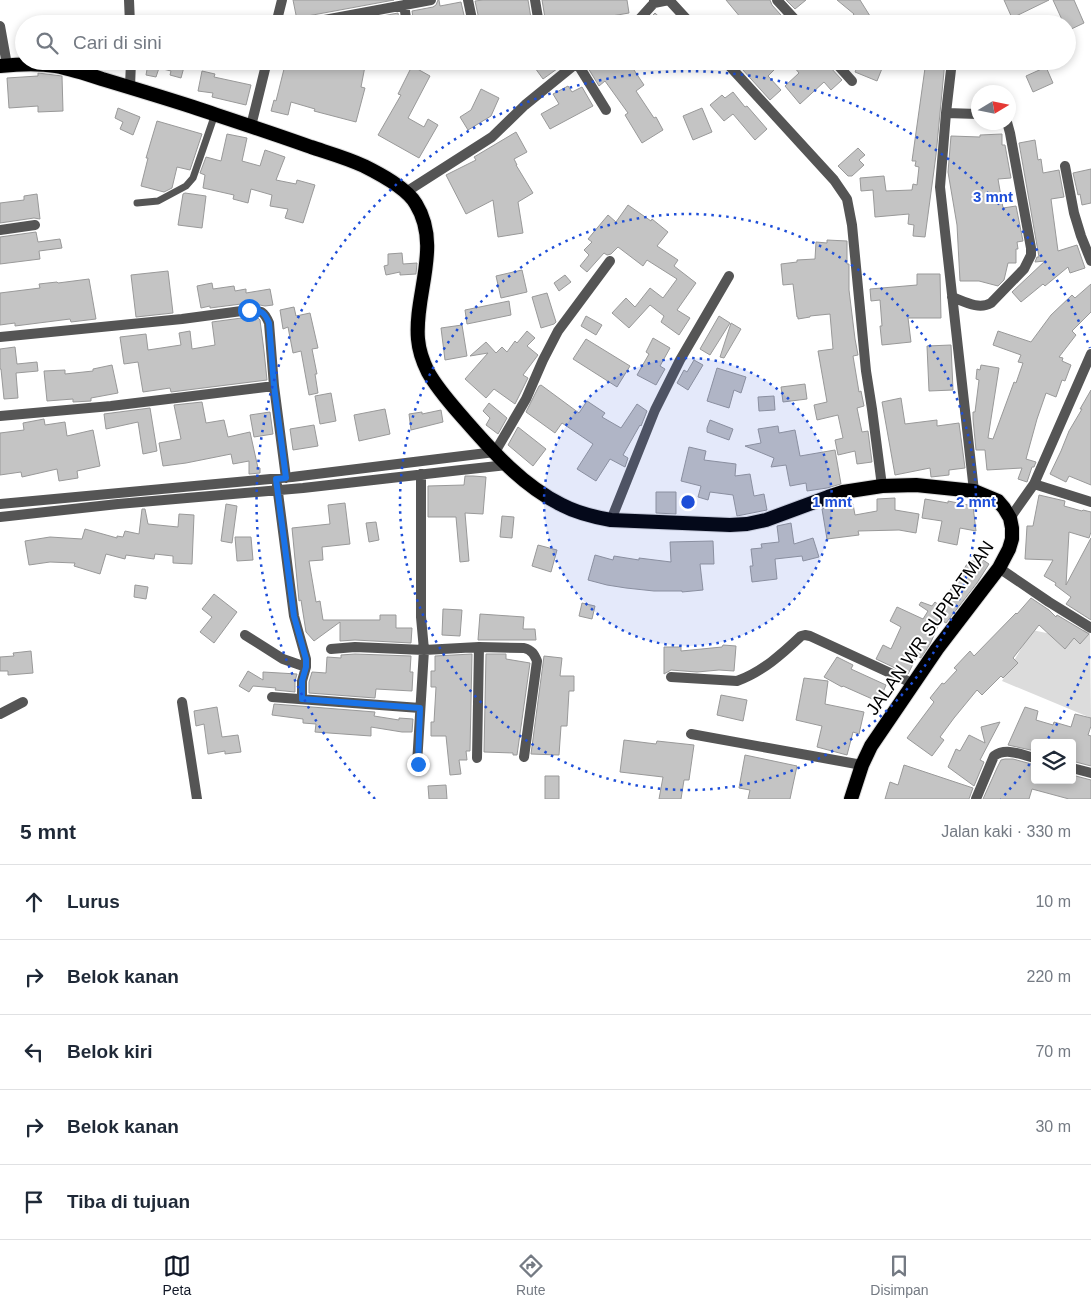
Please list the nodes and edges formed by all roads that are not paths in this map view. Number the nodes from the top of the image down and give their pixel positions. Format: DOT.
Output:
graph roads {
  1 [pos="129,0"];
  2 [pos="282,0"];
  3 [pos="431,0"];
  4 [pos="468,0"];
  5 [pos="535,0"];
  6 [pos="777,0"];
  7 [pos="654,1"];
  8 [pos="404,5"];
  9 [pos="130,15"];
  10 [pos="278,15"];
  11 [pos="351,15"];
  12 [pos="406,15"];
  13 [pos="471,15"];
  14 [pos="538,15"];
  15 [pos="642,15"];
  16 [pos="683,15"];
  17 [pos="791,15"];
  18 [pos="0,26"];
  19 [pos="4,66"];
  20 [pos="72,70"];
  21 [pos="131,70"];
  22 [pos="265,70"];
  23 [pos="568,70"];
  24 [pos="583,70"];
  25 [pos="733,70"];
  26 [pos="842,70"];
  27 [pos="951,70"];
  28 [pos="852,81"];
  29 [pos="130,87"];
  30 [pos="606,110"];
  31 [pos="946,113"];
  32 [pos="215,114"];
  33 [pos="971,114"];
  34 [pos="251,126"];
  35 [pos="1009,130"];
  36 [pos="1065,166"];
  37 [pos="406,192"];
  38 [pos="137,203"];
  39 [pos="35,226"];
  40 [pos="0,230"];
  41 [pos="1091,261"];
  42 [pos="610,262"];
  43 [pos="729,276"];
  44 [pos="952,297"];
  45 [pos="0,337"];
  46 [pos="1091,354"];
  47 [pos="274,386"];
  48 [pos="0,416"];
  49 [pos="494,452"];
  50 [pos="507,465"];
  51 [pos="422,474"];
  52 [pos="281,478"];
  53 [pos="1034,484"];
  54 [pos="882,486"];
  55 [pos="278,490"];
  56 [pos="974,491"];
  57 [pos="117,499"];
  58 [pos="1091,502"];
  59 [pos="0,504"];
  60 [pos="0,517"];
  61 [pos="1010,518"];
  62 [pos="611,520"];
  63 [pos="999,568"];
  64 [pos="1091,628"];
  65 [pos="246,635"];
  66 [pos="479,647"];
  67 [pos="331,650"];
  68 [pos="424,650"];
  69 [pos="306,667"];
  70 [pos="671,677"];
  71 [pos="914,684"];
  72 [pos="272,697"];
  73 [pos="302,699"];
  74 [pos="23,702"];
  75 [pos="182,702"];
  76 [pos="420,708"];
  77 [pos="0,714"];
  78 [pos="690,734"];
  79 [pos="524,756"];
  80 [pos="1031,757"];
  81 [pos="477,758"];
  82 [pos="418,764"];
  83 [pos="862,765"];
  84 [pos="1076,769"];
  85 [pos="1091,773"];
  86 [pos="196,799"];
  87 [pos="851,799"];
  88 [pos="976,799"];
  1 -- 9 [label="street"];
  2 -- 10 [label="street"];
  3 -- 8 [label="street"];
  4 -- 13 [label="street"];
  5 -- 14 [label="street"];
  6 -- 17 [label="street"];
  7 -- 15 [label="street"];
  7 -- 16 [label="street"];
  8 -- 11 [label="street"];
  8 -- 12 [label="street"];
  18 -- 19 [label="street"];
  20 -- 29 [label="highway"];
  21 -- 29 [label="street"];
  22 -- 34 [label="street"];
  23 -- 37 [label="street"];
  24 -- 30 [label="street"];
  25 -- 54 [label="street"];
  26 -- 28 [label="street"];
  27 -- 31 [label="street"];
  29 -- 32 [label="highway"];
  31 -- 33 [label="street"];
  31 -- 44 [label="street"];
  32 -- 34 [label="highway"];
  32 -- 38 [label="lane"];
  34 -- 37 [label="highway"];
  35 -- 44 [label="street"];
  36 -- 41 [label="street"];
  37 -- 49 [label="highway"];
  39 -- 40 [label="street"];
  42 -- 49 [label="street"];
  43 -- 62 [label="street"];
  44 -- 56 [label="street"];
  45 -- 47 [label="street"];
  46 -- 53 [label="street"];
  47 -- 48 [label="street"];
  47 -- 52 [label="street"];
  49 -- 50 [label="highway"];
  49 -- 52 [label="street"];
  50 -- 51 [label="street"];
  50 -- 62 [label="highway"];
  51 -- 55 [label="street"];
  51 -- 68 [label="street"];
  52 -- 55 [label="street"];
  52 -- 57 [label="street"];
  53 -- 58 [label="street"];
  53 -- 61 [label="street"];
  54 -- 56 [label="highway"];
  54 -- 62 [label="highway"];
  55 -- 57 [label="street"];
  55 -- 69 [label="street"];
  56 -- 61 [label="highway"];
  57 -- 59 [label="street"];
  57 -- 60 [label="street"];
  61 -- 63 [label="highway, JALAN WR SUPRATMAN"];
  63 -- 64 [label="street"];
  63 -- 71 [label="highway, JALAN WR SUPRATMAN"];
  65 -- 69 [label="street"];
  66 -- 68 [label="street"];
  66 -- 79 [label="street"];
  66 -- 81 [label="street"];
  67 -- 68 [label="street"];
  68 -- 76 [label="street"];
  69 -- 73 [label="street"];
  70 -- 71 [label="street"];
  71 -- 83 [label="highway, JALAN WR SUPRATMAN"];
  72 -- 73 [label="street"];
  73 -- 76 [label="street"];
  74 -- 77 [label="street"];
  75 -- 86 [label="street"];
  76 -- 82 [label="street"];
  78 -- 83 [label="street"];
  80 -- 88 [label="street"];
  83 -- 87 [label="highway, JALAN WR SUPRATMAN"];
  84 -- 85 [label="street"];
}
